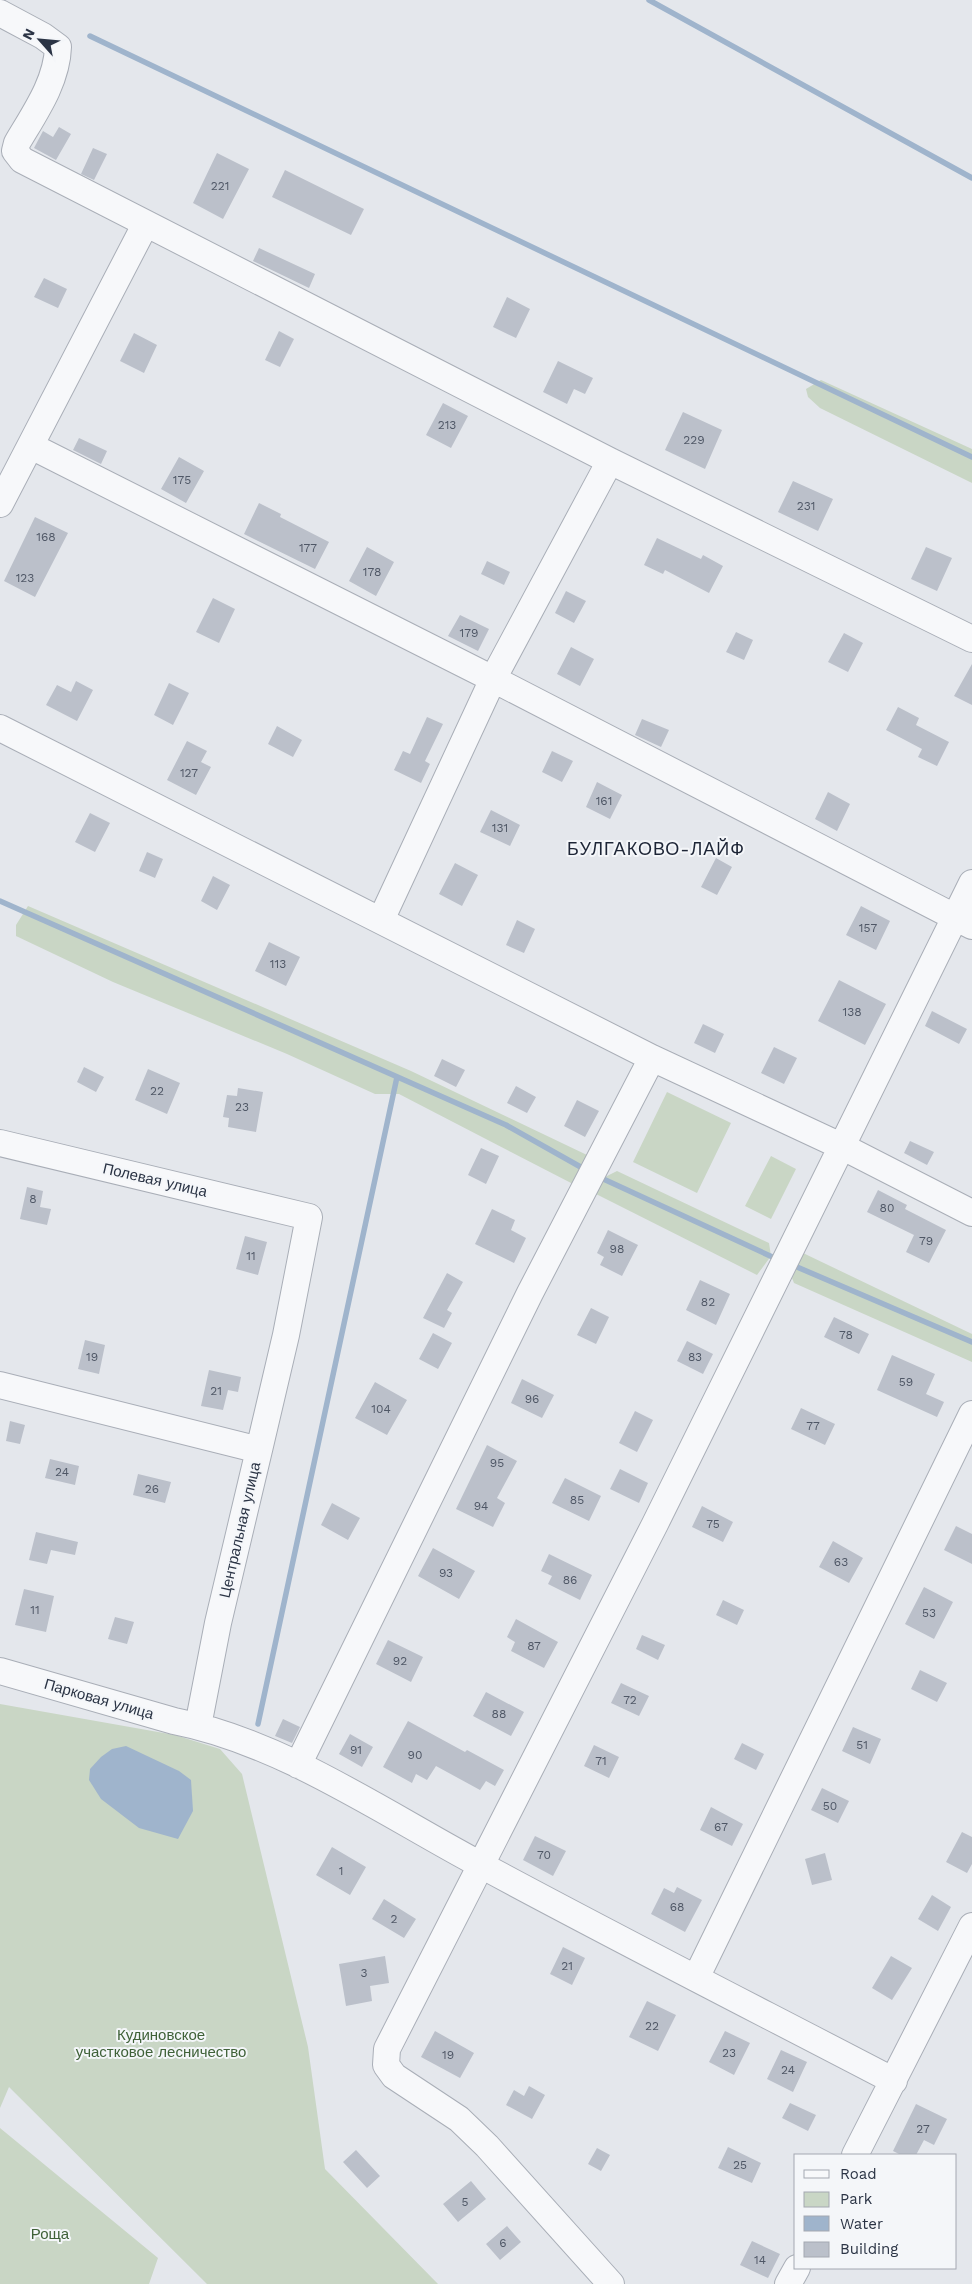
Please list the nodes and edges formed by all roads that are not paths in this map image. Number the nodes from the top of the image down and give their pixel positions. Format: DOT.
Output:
graph roads {
  1 [pos="0,13"];
  2 [pos="145,225"];
  3 [pos="31,446"];
  4 [pos="610,462"];
  5 [pos="0,504"];
  6 [pos="972,639"];
  7 [pos="493,679"];
  8 [pos="0,728"];
  9 [pos="972,883"];
  10 [pos="382,920"];
  11 [pos="964,922"];
  12 [pos="652,1058"];
  13 [pos="0,1143"];
  14 [pos="843,1147"];
  15 [pos="972,1213"];
  16 [pos="0,1385"];
  17 [pos="972,1414"];
  18 [pos="259,1450"];
  19 [pos="0,1671"];
  20 [pos="198,1726"];
  21 [pos="298,1765"];
  22 [pos="480,1865"];
  23 [pos="972,1926"];
  24 [pos="696,1978"];
  25 [pos="894,2081"];
  26 [pos="856,2154"];
  27 [pos="796,2269"];
  28 [pos="611,2284"];
  29 [pos="788,2284"];
  1 -- 2 [label="street"];
  2 -- 3 [label="street"];
  2 -- 4 [label="street"];
  3 -- 5 [label="street"];
  3 -- 7 [label="street"];
  4 -- 6 [label="street"];
  4 -- 7 [label="street"];
  7 -- 10 [label="street"];
  7 -- 11 [label="street"];
  8 -- 10 [label="street"];
  9 -- 11 [label="street"];
  10 -- 12 [label="street"];
  11 -- 14 [label="street"];
  12 -- 14 [label="street"];
  12 -- 21 [label="street"];
  13 -- 18 [label="street, Полевая улица"];
  14 -- 15 [label="street"];
  14 -- 22 [label="street"];
  16 -- 18 [label="street, Центральная улица"];
  17 -- 24 [label="street"];
  18 -- 20 [label="street, Центральная улица"];
  19 -- 20 [label="street, Парковая улица"];
  20 -- 21 [label="street, Парковая улица"];
  21 -- 22 [label="street, Парковая улица"];
  22 -- 24 [label="street, Парковая улица"];
  22 -- 28 [label="street"];
  23 -- 25 [label="street"];
  24 -- 25 [label="street, Парковая улица"];
  25 -- 26 [label="street"];
  27 -- 29 [label="street"];
}
